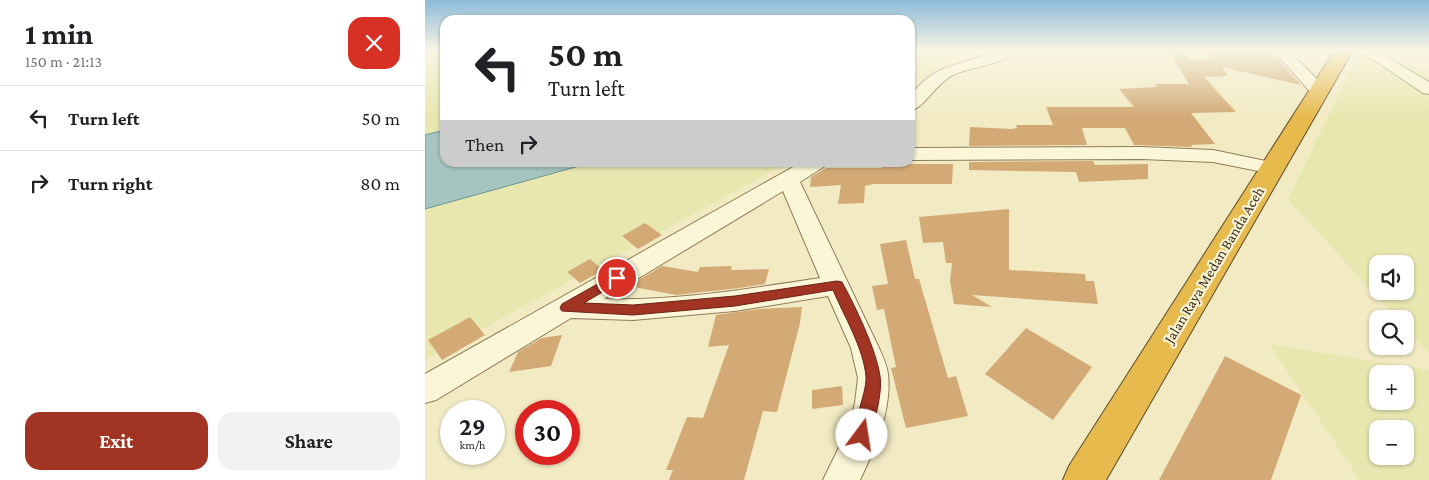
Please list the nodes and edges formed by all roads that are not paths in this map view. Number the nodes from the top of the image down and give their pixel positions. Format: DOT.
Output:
graph roads {
  1 [pos="950,72"];
  2 [pos="1301,72"];
  3 [pos="1330,72"];
  4 [pos="1403,72"];
  5 [pos="1429,89"];
  6 [pos="1319,91"];
  7 [pos="915,100"];
  8 [pos="915,154"];
  9 [pos="809,167"];
  10 [pos="1273,168"];
  11 [pos="788,179"];
  12 [pos="837,285"];
  13 [pos="566,308"];
  14 [pos="425,390"];
  15 [pos="841,480"];
  16 [pos="1083,480"];
  1 -- 7 [label="street"];
  2 -- 6 [label="street"];
  3 -- 6 [label="highway, Jalan Raya Medan Banda Aceh"];
  4 -- 5 [label="street"];
  6 -- 10 [label="highway, Jalan Raya Medan Banda Aceh"];
  8 -- 10 [label="street"];
  9 -- 11 [label="street"];
  10 -- 16 [label="highway, Jalan Raya Medan Banda Aceh"];
  11 -- 12 [label="street"];
  11 -- 13 [label="street"];
  12 -- 13 [label="street"];
  12 -- 15 [label="street"];
  13 -- 14 [label="street"];
}
